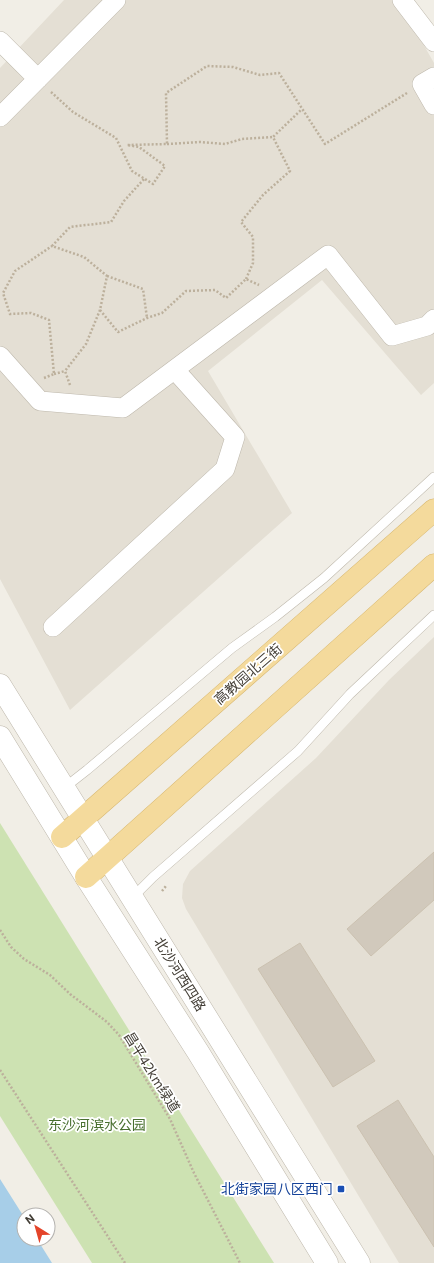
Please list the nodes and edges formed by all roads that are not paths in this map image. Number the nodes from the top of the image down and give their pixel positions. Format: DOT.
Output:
graph roads {
  1 [pos="116,0"];
  2 [pos="402,0"];
  3 [pos="0,41"];
  4 [pos="434,42"];
  5 [pos="432,78"];
  6 [pos="38,79"];
  7 [pos="434,105"];
  8 [pos="0,117"];
  9 [pos="434,319"];
  10 [pos="0,356"];
  11 [pos="175,370"];
  12 [pos="434,477"];
  13 [pos="434,510"];
  14 [pos="434,565"];
  15 [pos="434,615"];
  16 [pos="53,627"];
  17 [pos="0,685"];
  18 [pos="0,737"];
  19 [pos="64,788"];
  20 [pos="84,818"];
  21 [pos="62,837"];
  22 [pos="108,858"];
  23 [pos="86,877"];
  24 [pos="132,897"];
  25 [pos="327,1263"];
  26 [pos="359,1263"];
  1 -- 6 [label="street"];
  2 -- 4 [label="street"];
  3 -- 6 [label="street"];
  5 -- 7 [label="street"];
  6 -- 8 [label="street"];
  9 -- 11 [label="street"];
  10 -- 11 [label="street"];
  11 -- 16 [label="street"];
  12 -- 19 [label="lane"];
  13 -- 20 [label="main road, 高教园北三街"];
  14 -- 22 [label="main road"];
  15 -- 24 [label="lane"];
  17 -- 19 [label="street, 北沙河西四路"];
  18 -- 21 [label="street, 北沙河西四路"];
  19 -- 20 [label="street, 北沙河西四路"];
  20 -- 21 [label="main road, 高教园北三街"];
  20 -- 22 [label="street, 北沙河西四路"];
  21 -- 23 [label="street, 北沙河西四路"];
  22 -- 23 [label="main road"];
  22 -- 24 [label="street, 北沙河西四路"];
  23 -- 25 [label="street, 北沙河西四路"];
  24 -- 26 [label="street, 北沙河西四路"];
}
